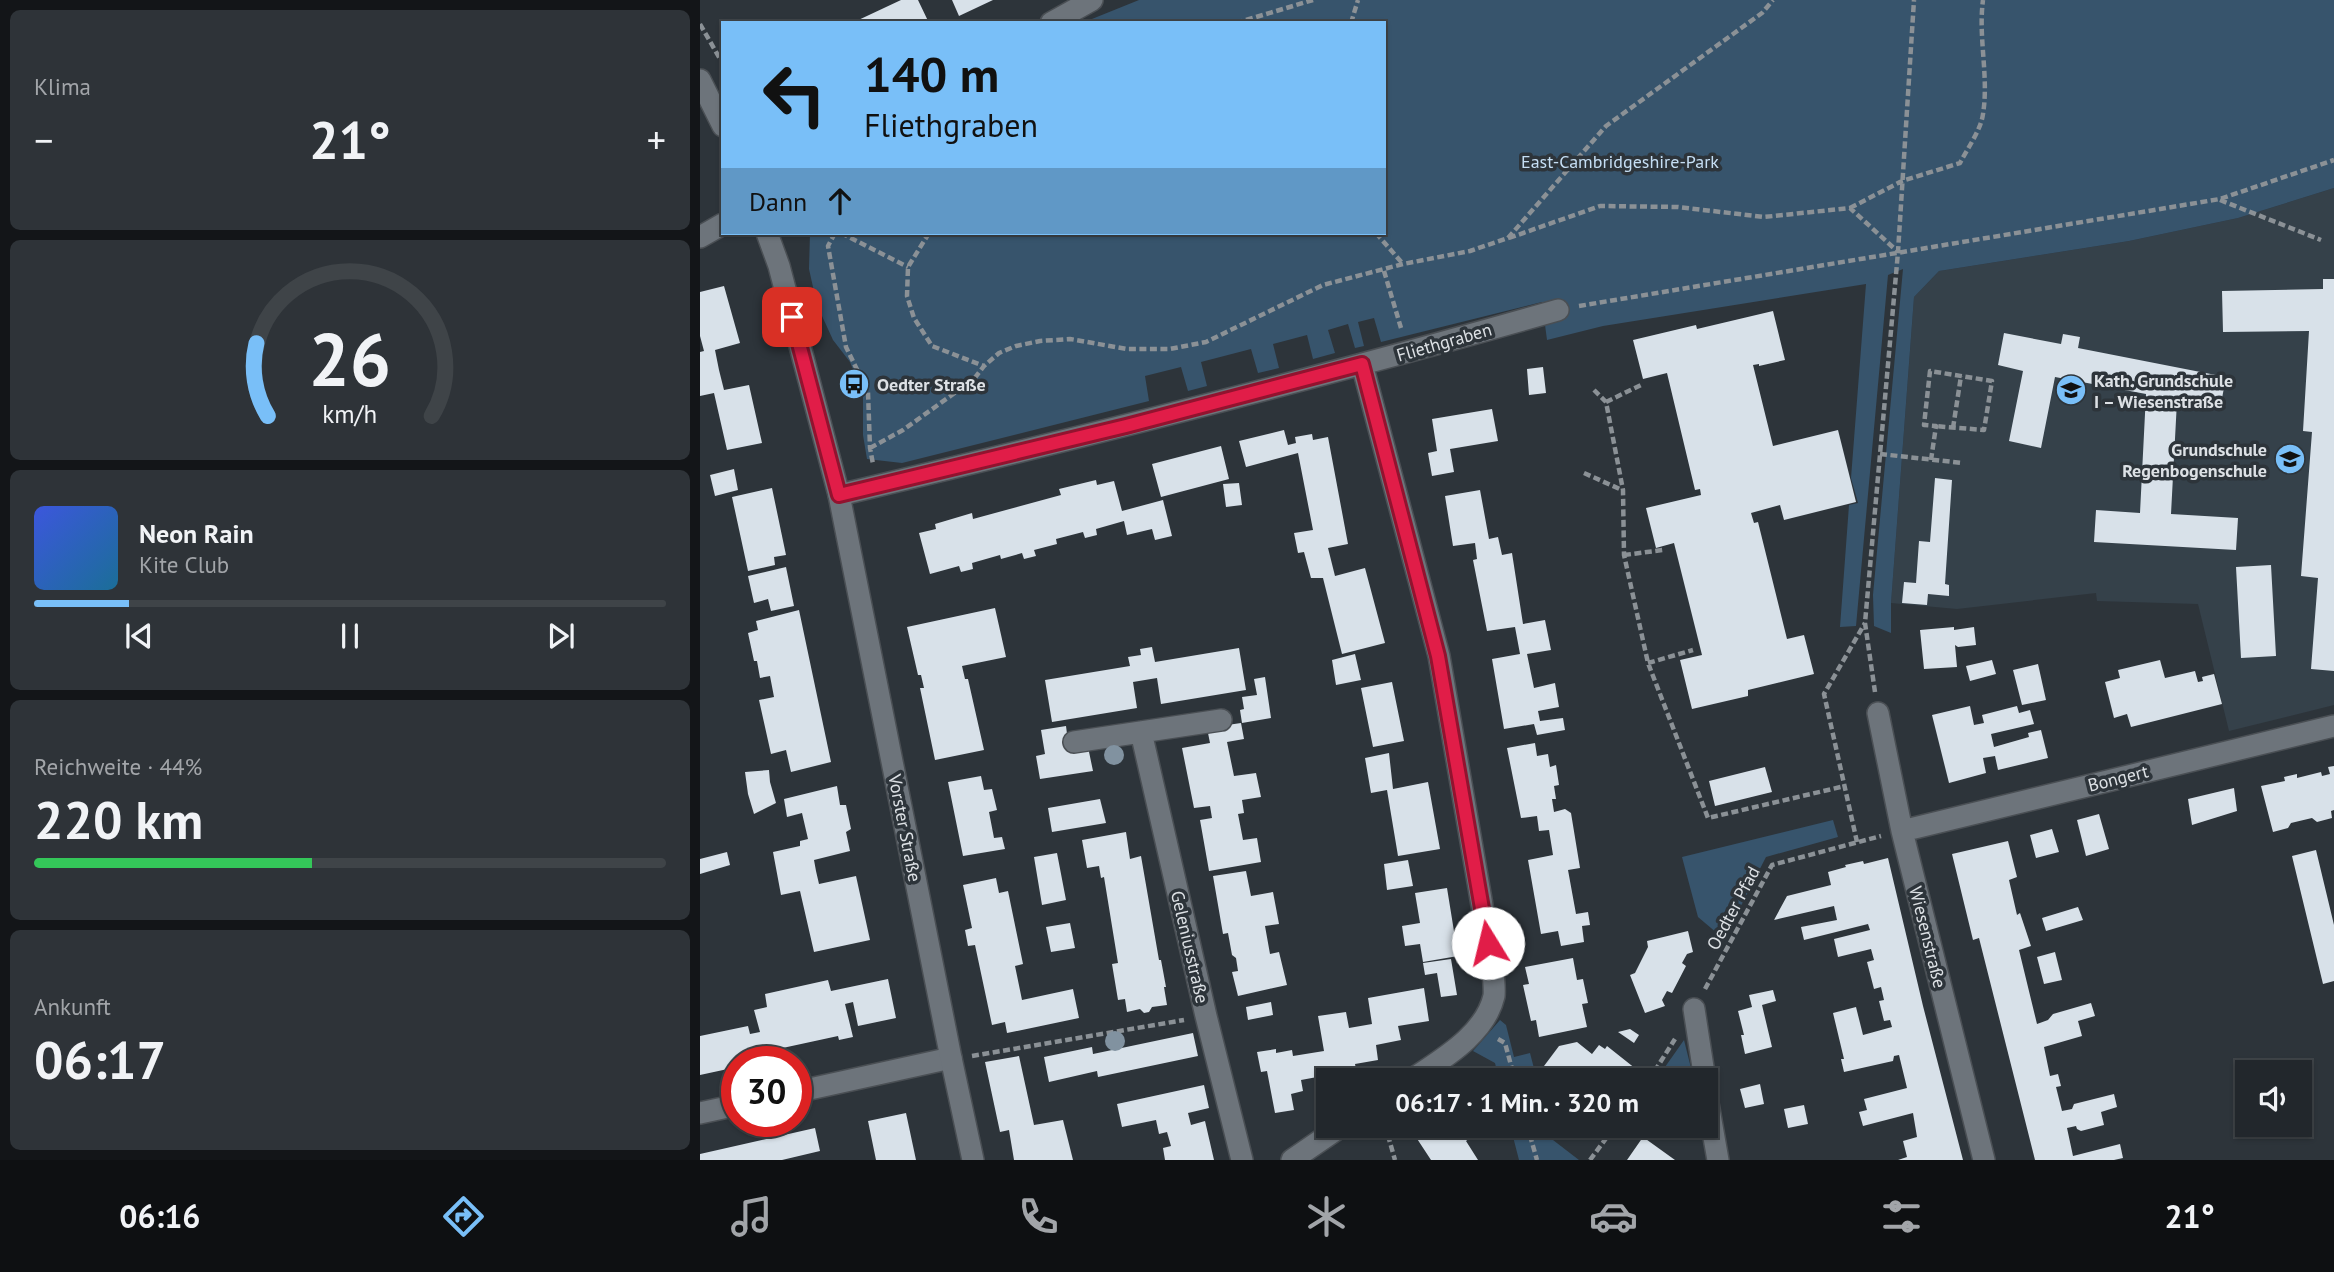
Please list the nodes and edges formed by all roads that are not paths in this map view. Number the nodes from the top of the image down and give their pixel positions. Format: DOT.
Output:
graph roads {
  1 [pos="1092,0"];
  2 [pos="1055,21"];
  3 [pos="700,80"];
  4 [pos="721,122"];
  5 [pos="721,226"];
  6 [pos="768,235"];
  7 [pos="700,237"];
  8 [pos="1558,310"];
  9 [pos="1362,364"];
  10 [pos="839,495"];
  11 [pos="1878,713"];
  12 [pos="1221,720"];
  13 [pos="2334,726"];
  14 [pos="1141,732"];
  15 [pos="1074,743"];
  16 [pos="1902,831"];
  17 [pos="1695,1009"];
  18 [pos="951,1058"];
  19 [pos="1429,1068"];
  20 [pos="1702,1068"];
  21 [pos="812,1088"];
  22 [pos="721,1108"];
  23 [pos="700,1113"];
  24 [pos="1324,1138"];
  25 [pos="1707,1138"];
  26 [pos="973,1160"];
  27 [pos="1242,1160"];
  28 [pos="1292,1160"];
  29 [pos="1718,1160"];
  30 [pos="1984,1160"];
  1 -- 2 [label="street"];
  3 -- 4 [label="street"];
  5 -- 7 [label="street"];
  6 -- 10 [label="street, Vorster Straße"];
  8 -- 9 [label="street, Fliethgraben"];
  9 -- 10 [label="street, Fliethgraben"];
  9 -- 19 [label="street"];
  10 -- 18 [label="street, Vorster Straße"];
  11 -- 16 [label="street, Wiesenstraße"];
  12 -- 14 [label="street"];
  13 -- 16 [label="street, Bongert"];
  14 -- 15 [label="street"];
  14 -- 27 [label="street, Geleniusstraße"];
  16 -- 30 [label="street, Wiesenstraße"];
  17 -- 20 [label="street"];
  18 -- 21 [label="street"];
  18 -- 26 [label="street, Vorster Straße"];
  22 -- 23 [label="street"];
  24 -- 28 [label="street"];
  25 -- 29 [label="street"];
}
